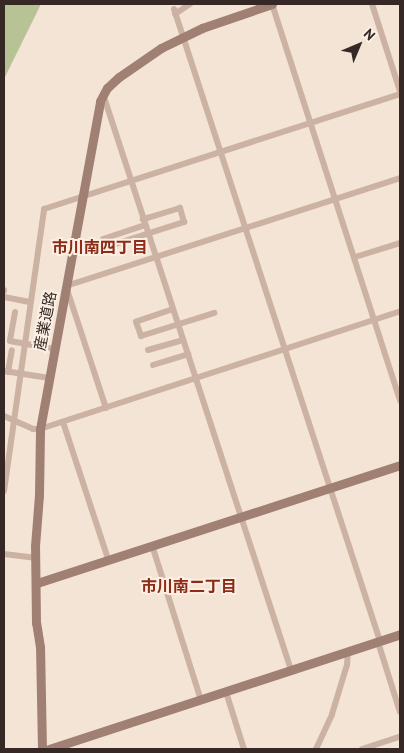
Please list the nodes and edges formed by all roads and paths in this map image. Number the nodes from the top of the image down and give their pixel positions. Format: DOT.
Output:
graph roads {
  1 [pos="190,4"];
  2 [pos="272,4"];
  3 [pos="372,4"];
  4 [pos="183,36"];
  5 [pos="400,92"];
  6 [pos="103,94"];
  7 [pos="311,122"];
  8 [pos="221,151"];
  9 [pos="400,178"];
  10 [pos="131,181"];
  11 [pos="84,195"];
  12 [pos="335,199"];
  13 [pos="144,222"];
  14 [pos="246,228"];
  15 [pos="148,234"];
  16 [pos="102,239"];
  17 [pos="400,243"];
  18 [pos="112,245"];
  19 [pos="156,257"];
  20 [pos="354,257"];
  21 [pos="66,286"];
  22 [pos="4,297"];
  23 [pos="30,302"];
  24 [pos="173,309"];
  25 [pos="15,312"];
  26 [pos="214,312"];
  27 [pos="400,312"];
  28 [pos="374,320"];
  29 [pos="178,324"];
  30 [pos="183,340"];
  31 [pos="24,343"];
  32 [pos="54,349"];
  33 [pos="12,350"];
  34 [pos="148,350"];
  35 [pos="285,350"];
  36 [pos="188,354"];
  37 [pos="153,365"];
  38 [pos="6,372"];
  39 [pos="20,374"];
  40 [pos="49,378"];
  41 [pos="196,379"];
  42 [pos="400,401"];
  43 [pos="106,408"];
  44 [pos="4,416"];
  45 [pos="14,420"];
  46 [pos="63,422"];
  47 [pos="40,429"];
  48 [pos="400,466"];
  49 [pos="330,488"];
  50 [pos="4,491"];
  51 [pos="241,517"];
  52 [pos="152,545"];
  53 [pos="4,554"];
  54 [pos="35,558"];
  55 [pos="108,559"];
  56 [pos="37,583"];
  57 [pos="400,634"];
  58 [pos="379,641"];
  59 [pos="348,652"];
  60 [pos="291,670"];
  61 [pos="226,692"];
  62 [pos="201,700"];
  63 [pos="400,712"];
  64 [pos="400,737"];
  65 [pos="42,749"];
  66 [pos="49,749"];
  67 [pos="244,749"];
  68 [pos="316,749"];
  69 [pos="362,749"];
  1 -- 4 [label="street"];
  2 -- 4 [label="main road, 産業道路"];
  2 -- 7 [label="street"];
  3 -- 5 [label="street"];
  4 -- 6 [label="main road, 産業道路"];
  4 -- 8 [label="street"];
  5 -- 7 [label="street"];
  6 -- 10 [label="street"];
  6 -- 11 [label="main road, 産業道路"];
  7 -- 8 [label="street"];
  7 -- 12 [label="street"];
  8 -- 10 [label="street"];
  8 -- 14 [label="street"];
  9 -- 12 [label="street"];
  10 -- 11 [label="street"];
  10 -- 13 [label="street"];
  11 -- 21 [label="main road, 産業道路"];
  11 -- 23 [label="street"];
  12 -- 14 [label="street"];
  12 -- 20 [label="street"];
  13 -- 15 [label="street"];
  13 -- 15 [label="street"];
  13 -- 16 [label="street"];
  14 -- 19 [label="street"];
  14 -- 35 [label="street"];
  15 -- 18 [label="street"];
  15 -- 19 [label="street"];
  17 -- 20 [label="street"];
  19 -- 21 [label="street"];
  19 -- 24 [label="street"];
  20 -- 28 [label="street"];
  21 -- 32 [label="main road, 産業道路"];
  21 -- 43 [label="street"];
  22 -- 23 [label="street"];
  23 -- 31 [label="street"];
  24 -- 29 [label="street"];
  24 -- 29 [label="street"];
  25 -- 31 [label="street"];
  26 -- 29 [label="street"];
  27 -- 28 [label="street"];
  28 -- 35 [label="street"];
  28 -- 42 [label="street"];
  29 -- 30 [label="street"];
  30 -- 34 [label="street"];
  30 -- 36 [label="street"];
  31 -- 32 [label="street"];
  31 -- 39 [label="street"];
  32 -- 40 [label="main road, 産業道路"];
  33 -- 38 [label="street"];
  35 -- 41 [label="street"];
  35 -- 49 [label="street"];
  36 -- 37 [label="street"];
  36 -- 41 [label="street"];
  38 -- 39 [label="street"];
  39 -- 40 [label="street"];
  39 -- 45 [label="street"];
  40 -- 47 [label="main road, 産業道路"];
  41 -- 43 [label="street"];
  41 -- 51 [label="street"];
  43 -- 46 [label="street"];
  44 -- 45 [label="street"];
  45 -- 47 [label="street"];
  45 -- 50 [label="street"];
  46 -- 47 [label="street"];
  46 -- 55 [label="street"];
  47 -- 54 [label="main road, 産業道路"];
  48 -- 49 [label="main road"];
  49 -- 51 [label="main road"];
  49 -- 58 [label="street"];
  51 -- 52 [label="main road"];
  51 -- 60 [label="street"];
  52 -- 55 [label="main road"];
  52 -- 62 [label="street"];
  53 -- 54 [label="street"];
  54 -- 56 [label="main road, 産業道路"];
  55 -- 56 [label="main road"];
  56 -- 65 [label="main road, 産業道路"];
  57 -- 58 [label="main road"];
  58 -- 59 [label="main road"];
  58 -- 63 [label="street"];
  59 -- 60 [label="main road"];
  59 -- 68 [label="street"];
  60 -- 61 [label="main road"];
  61 -- 62 [label="main road"];
  61 -- 67 [label="street"];
  62 -- 66 [label="main road"];
  64 -- 69 [label="street"];
}
